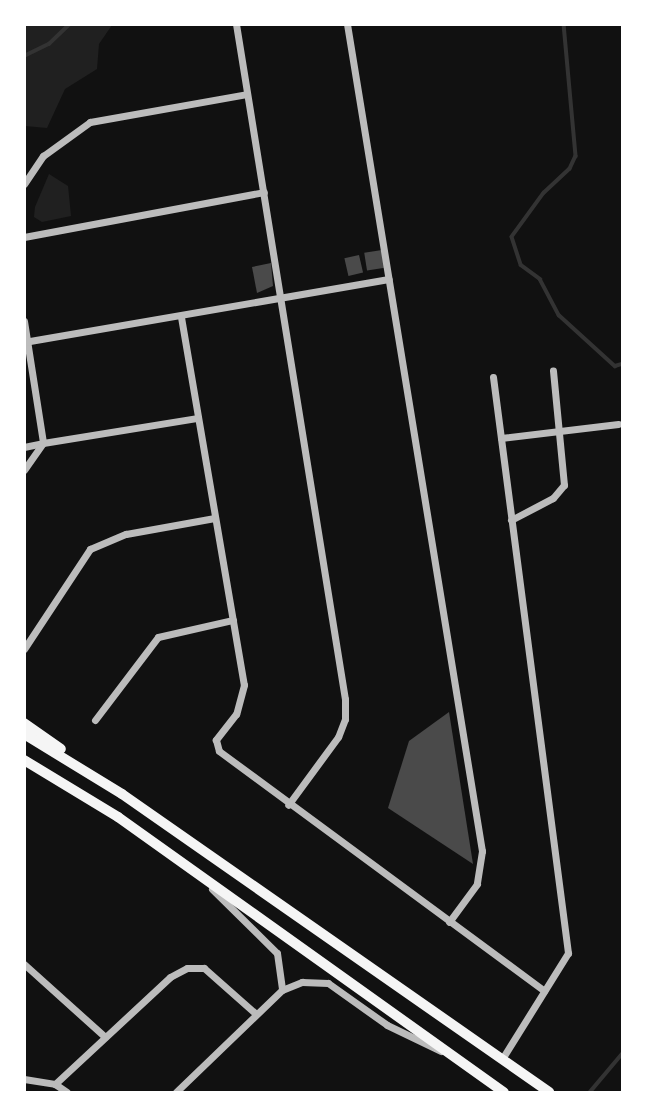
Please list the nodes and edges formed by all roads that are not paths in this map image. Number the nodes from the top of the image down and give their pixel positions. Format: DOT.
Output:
graph roads {
  1 [pos="236,24"];
  2 [pos="346,24"];
  3 [pos="247,94"];
  4 [pos="24,184"];
  5 [pos="264,192"];
  6 [pos="24,237"];
  7 [pos="389,279"];
  8 [pos="281,300"];
  9 [pos="181,317"];
  10 [pos="24,321"];
  11 [pos="26,342"];
  12 [pos="553,371"];
  13 [pos="493,377"];
  14 [pos="198,418"];
  15 [pos="618,424"];
  16 [pos="560,431"];
  17 [pos="501,438"];
  18 [pos="43,443"];
  19 [pos="24,447"];
  20 [pos="24,470"];
  21 [pos="215,518"];
  22 [pos="511,520"];
  23 [pos="233,620"];
  24 [pos="24,649"];
  25 [pos="95,720"];
  26 [pos="24,723"];
  27 [pos="24,734"];
  28 [pos="24,760"];
  29 [pos="122,794"];
  30 [pos="288,804"];
  31 [pos="205,879"];
  32 [pos="449,922"];
  33 [pos="24,964"];
  34 [pos="282,990"];
  35 [pos="544,991"];
  36 [pos="256,1014"];
  37 [pos="105,1037"];
  38 [pos="451,1054"];
  39 [pos="502,1059"];
  40 [pos="24,1079"];
  41 [pos="55,1084"];
  42 [pos="67,1093"];
  43 [pos="176,1093"];
  44 [pos="505,1093"];
  45 [pos="549,1093"];
  1 -- 3 [label="street"];
  2 -- 7 [label="street"];
  3 -- 4 [label="street"];
  3 -- 5 [label="street"];
  5 -- 6 [label="street"];
  5 -- 8 [label="street"];
  7 -- 8 [label="street"];
  7 -- 32 [label="street"];
  8 -- 9 [label="street"];
  8 -- 30 [label="street"];
  9 -- 11 [label="street"];
  9 -- 14 [label="street"];
  10 -- 11 [label="street"];
  11 -- 18 [label="street"];
  12 -- 16 [label="street"];
  13 -- 17 [label="street"];
  14 -- 18 [label="street"];
  14 -- 21 [label="street"];
  15 -- 16 [label="street"];
  16 -- 17 [label="street"];
  16 -- 22 [label="street"];
  17 -- 22 [label="street"];
  18 -- 19 [label="street"];
  18 -- 20 [label="street"];
  21 -- 23 [label="street"];
  21 -- 24 [label="street"];
  22 -- 35 [label="street"];
  23 -- 25 [label="street"];
  23 -- 30 [label="street"];
  26 -- 29 [label="highway"];
  27 -- 29 [label="highway"];
  28 -- 31 [label="highway"];
  29 -- 39 [label="highway"];
  30 -- 32 [label="street"];
  31 -- 34 [label="street"];
  31 -- 38 [label="highway"];
  32 -- 35 [label="street"];
  33 -- 37 [label="street"];
  34 -- 36 [label="street"];
  34 -- 38 [label="street"];
  35 -- 39 [label="street"];
  36 -- 37 [label="street"];
  36 -- 43 [label="street"];
  37 -- 41 [label="street"];
  38 -- 44 [label="highway"];
  39 -- 45 [label="highway"];
  40 -- 41 [label="street"];
  41 -- 42 [label="street"];
}
